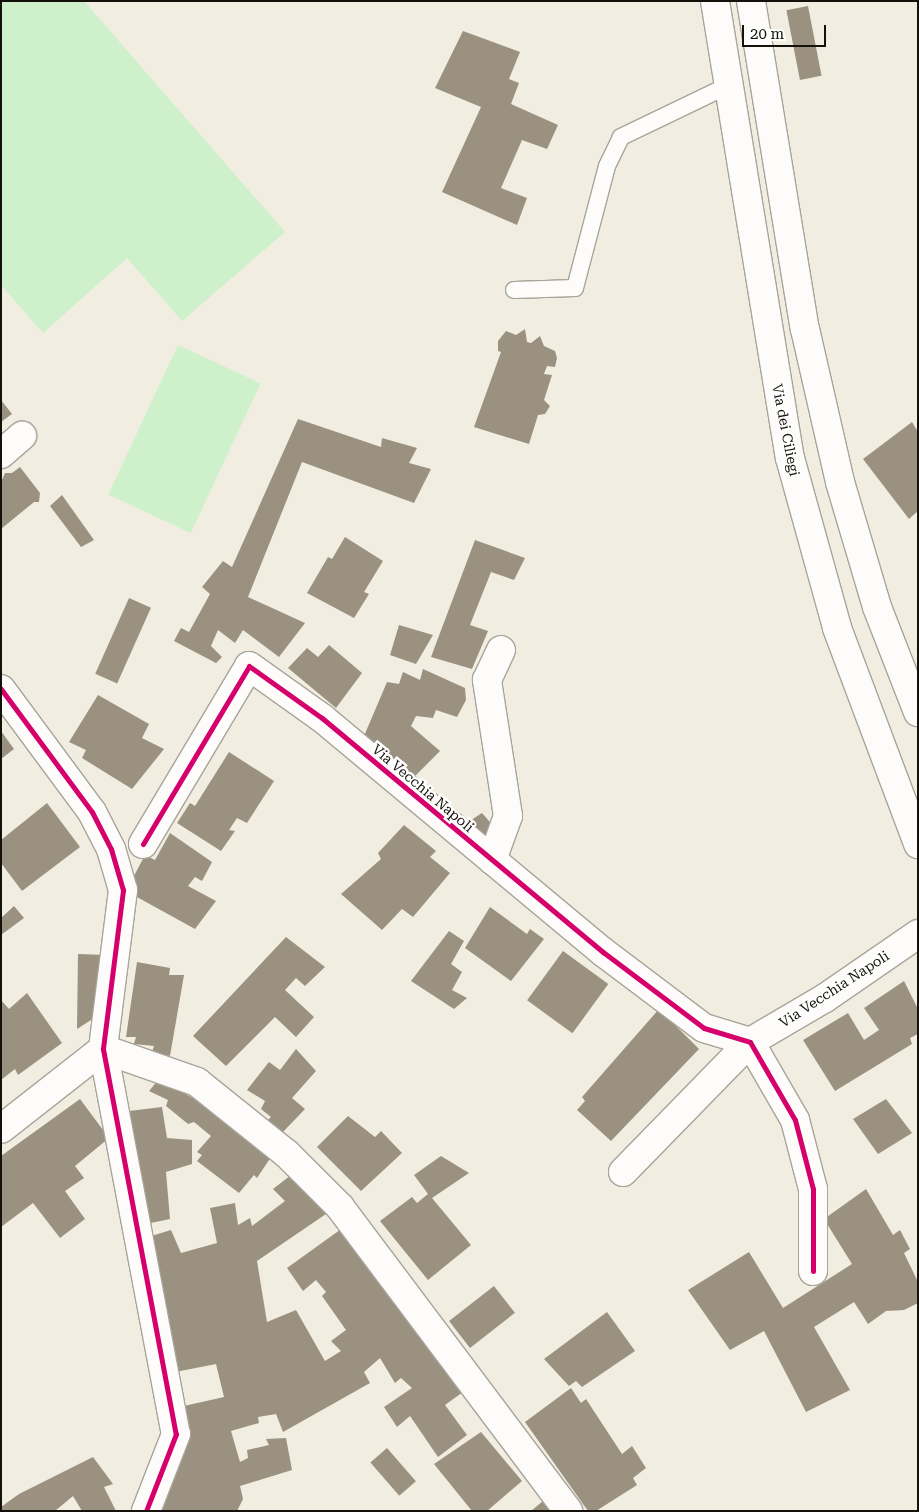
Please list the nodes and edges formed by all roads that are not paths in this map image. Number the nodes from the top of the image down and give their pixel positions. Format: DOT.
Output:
graph roads {
  1 [pos="715,1"];
  2 [pos="754,7"];
  3 [pos="729,85"];
  4 [pos="514,290"];
  5 [pos="22,436"];
  6 [pos="1,454"];
  7 [pos="501,650"];
  8 [pos="1,689"];
  9 [pos="918,712"];
  10 [pos="143,844"];
  11 [pos="918,844"];
  12 [pos="492,860"];
  13 [pos="918,934"];
  14 [pos="750,1042"];
  15 [pos="103,1049"];
  16 [pos="1,1129"];
  17 [pos="623,1172"];
  18 [pos="813,1270"];
  19 [pos="146,1511"];
  20 [pos="568,1511"];
  1 -- 3 [label="street, Via dei Ciliegi"];
  2 -- 9 [label="street"];
  3 -- 4 [label="lane"];
  3 -- 11 [label="street, Via dei Ciliegi"];
  5 -- 6 [label="street"];
  7 -- 12 [label="street"];
  8 -- 15 [label="street"];
  10 -- 12 [label="street, Via Vecchia Napoli"];
  12 -- 14 [label="street, Via Vecchia Napoli"];
  13 -- 14 [label="street, Via Vecchia Napoli"];
  14 -- 17 [label="street, Via Vecchia Napoli"];
  14 -- 18 [label="street"];
  15 -- 16 [label="street"];
  15 -- 19 [label="street"];
  15 -- 20 [label="street"];
}
